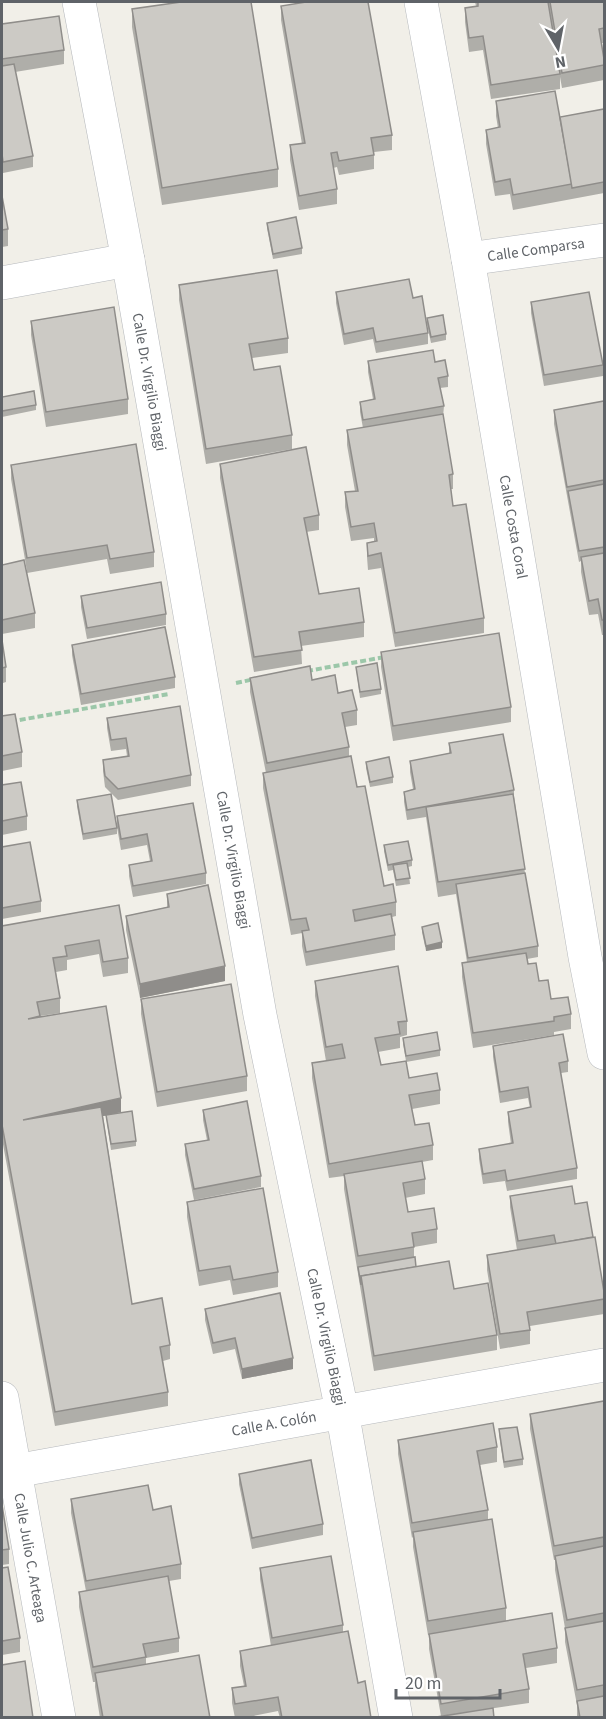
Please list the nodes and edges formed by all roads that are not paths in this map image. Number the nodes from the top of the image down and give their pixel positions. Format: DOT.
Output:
graph roads {
  1 [pos="80,2"];
  2 [pos="421,2"];
  3 [pos="604,240"];
  4 [pos="468,259"];
  5 [pos="128,260"];
  6 [pos="2,283"];
  7 [pos="604,1053"];
  8 [pos="604,1365"];
  9 [pos="2,1398"];
  10 [pos="342,1412"];
  11 [pos="15,1472"];
  12 [pos="59,1718"];
  13 [pos="396,1718"];
  1 -- 5 [label="street, Calle Dr. Virgilio Biaggi"];
  2 -- 4 [label="street, Calle Costa Coral"];
  3 -- 4 [label="street, Calle Comparsa"];
  4 -- 7 [label="street, Calle Costa Coral"];
  5 -- 6 [label="street"];
  5 -- 10 [label="street, Calle Dr. Virgilio Biaggi"];
  8 -- 10 [label="street, Calle A. Colón"];
  9 -- 11 [label="street, Calle Julio C. Arteaga"];
  10 -- 11 [label="street, Calle A. Colón"];
  10 -- 13 [label="street, Calle Dr. Virgilio Biaggi"];
  11 -- 12 [label="street, Calle Julio C. Arteaga"];
}
